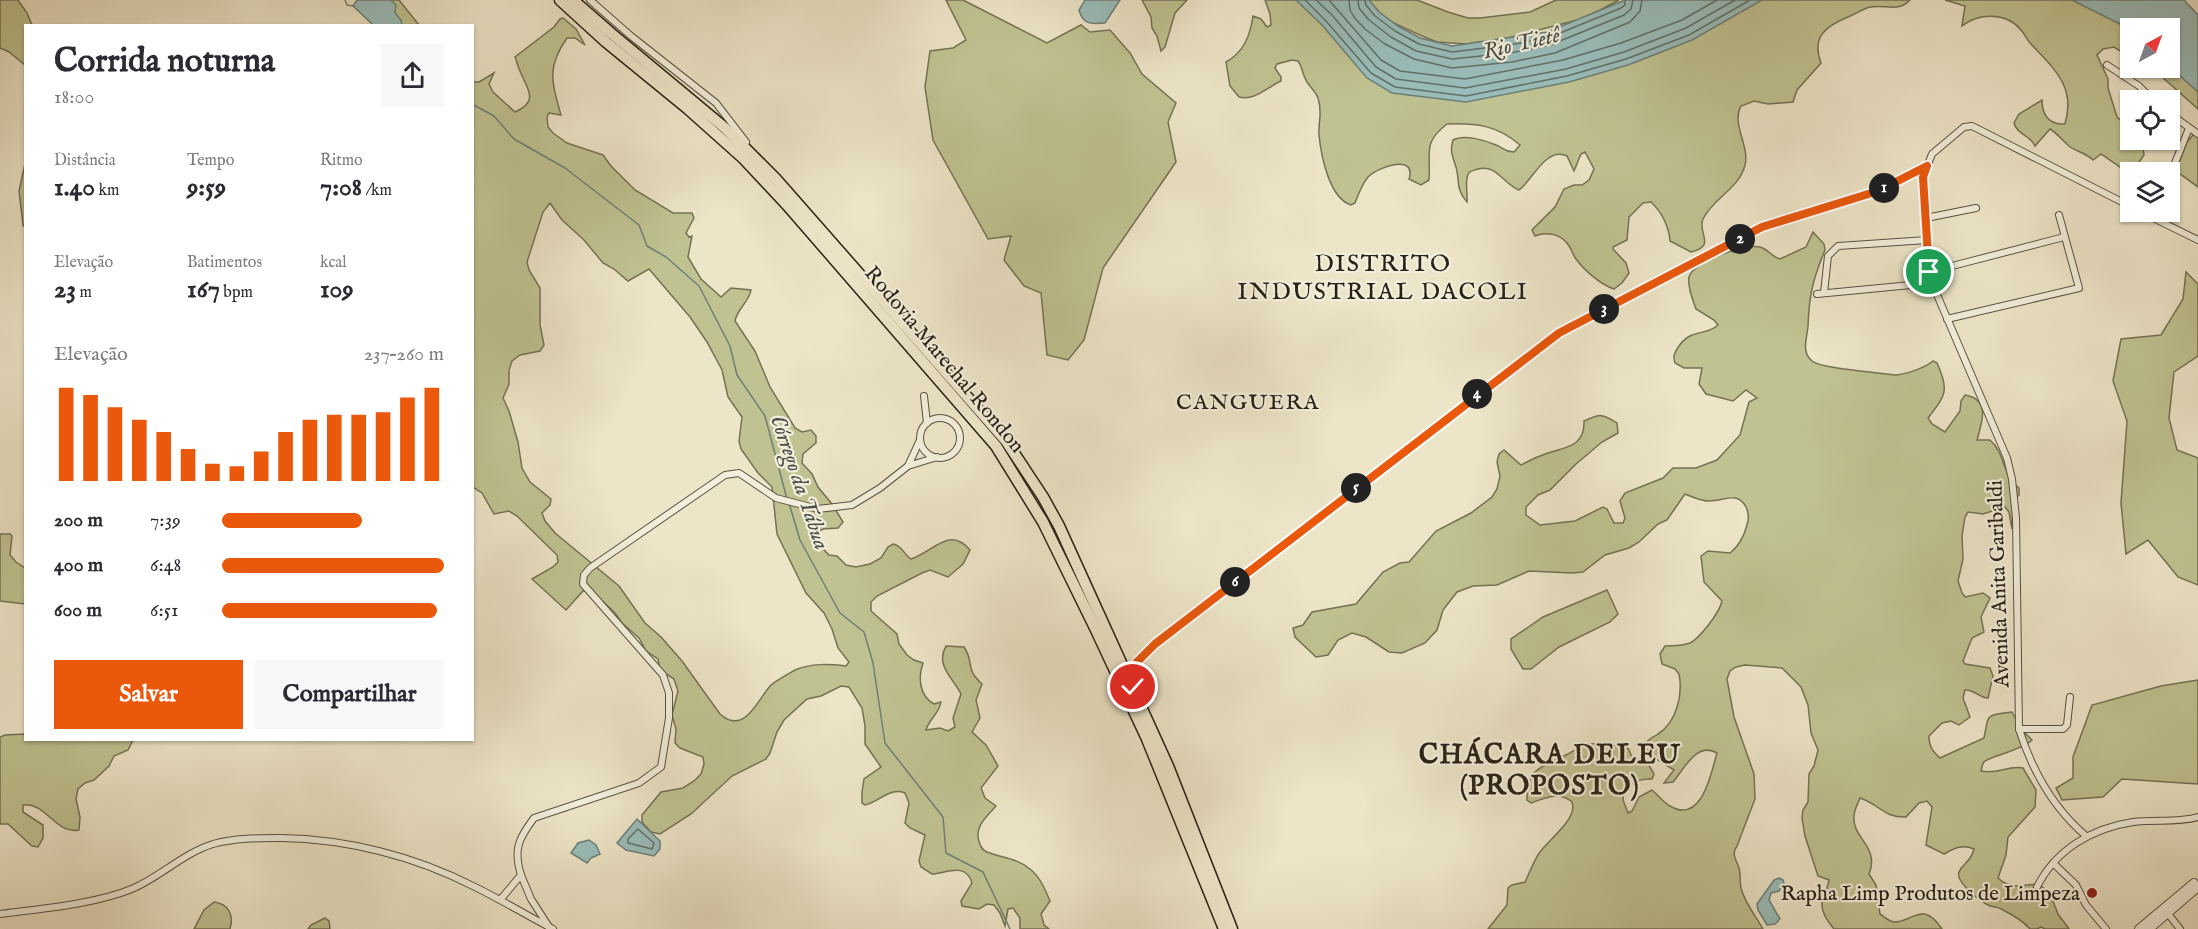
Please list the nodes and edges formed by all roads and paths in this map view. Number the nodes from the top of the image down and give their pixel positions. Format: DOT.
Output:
graph roads {
  1 [pos="560,0"];
  2 [pos="573,0"];
  3 [pos="590,0"];
  4 [pos="2106,66"];
  5 [pos="2143,90"];
  6 [pos="2180,121"];
  7 [pos="2189,128"];
  8 [pos="2198,134"];
  9 [pos="2175,162"];
  10 [pos="1927,166"];
  11 [pos="776,179"];
  12 [pos="2120,201"];
  13 [pos="1976,208"];
  14 [pos="2058,215"];
  15 [pos="1926,218"];
  16 [pos="2167,222"];
  17 [pos="2064,237"];
  18 [pos="1927,240"];
  19 [pos="2198,240"];
  20 [pos="1929,272"];
  21 [pos="1932,283"];
  22 [pos="1947,319"];
  23 [pos="924,396"];
  24 [pos="927,423"];
  25 [pos="921,440"];
  26 [pos="937,457"];
  27 [pos="908,466"];
  28 [pos="1128,660"];
  29 [pos="1133,687"];
  30 [pos="2070,697"];
  31 [pos="2019,729"];
  32 [pos="2197,818"];
  33 [pos="2086,836"];
  34 [pos="2053,863"];
  35 [pos="521,875"];
  36 [pos="2197,884"];
  37 [pos="2037,887"];
  38 [pos="500,900"];
  39 [pos="2166,911"];
  40 [pos="0,914"];
  41 [pos="551,928"];
  42 [pos="1224,929"];
  43 [pos="1233,929"];
  44 [pos="2106,929"];
  45 [pos="2139,929"];
  46 [pos="2149,929"];
  47 [pos="2180,929"];
  1 -- 42 [label="highway, Rodovia Marechal Rondon"];
  2 -- 11 [label="highway, Rodovia Marechal Rondon"];
  3 -- 11 [label="street"];
  4 -- 5 [label="street"];
  6 -- 7 [label="street"];
  7 -- 8 [label="street"];
  7 -- 9 [label="street"];
  10 -- 12 [label="street"];
  10 -- 15 [label="street, Avenida Anita Garibaldi"];
  10 -- 28 [label="street"];
  11 -- 28 [label="highway, Rodovia Marechal Rondon"];
  13 -- 15 [label="street"];
  14 -- 17 [label="street"];
  15 -- 18 [label="street, Avenida Anita Garibaldi"];
  16 -- 19 [label="street"];
  17 -- 20 [label="street"];
  17 -- 22 [label="street"];
  18 -- 20 [label="street, Avenida Anita Garibaldi"];
  18 -- 21 [label="street"];
  20 -- 21 [label="street, Avenida Anita Garibaldi"];
  21 -- 22 [label="street, Avenida Anita Garibaldi"];
  22 -- 31 [label="street, Avenida Anita Garibaldi"];
  23 -- 24 [label="street"];
  24 -- 25 [label="street"];
  24 -- 26 [label="street"];
  25 -- 26 [label="street"];
  25 -- 27 [label="street"];
  26 -- 27 [label="street"];
  27 -- 35 [label="street"];
  28 -- 29 [label="highway, Rodovia Marechal Rondon"];
  28 -- 29 [label="street"];
  29 -- 43 [label="highway, Rodovia Marechal Rondon"];
  30 -- 31 [label="street"];
  31 -- 33 [label="street, Avenida Anita Garibaldi"];
  32 -- 33 [label="street"];
  33 -- 34 [label="street"];
  34 -- 37 [label="street"];
  34 -- 44 [label="street"];
  35 -- 38 [label="street"];
  35 -- 41 [label="street"];
  36 -- 39 [label="street"];
  38 -- 40 [label="street"];
  38 -- 41 [label="street"];
  39 -- 45 [label="street"];
  39 -- 46 [label="street"];
  39 -- 47 [label="street"];
}
